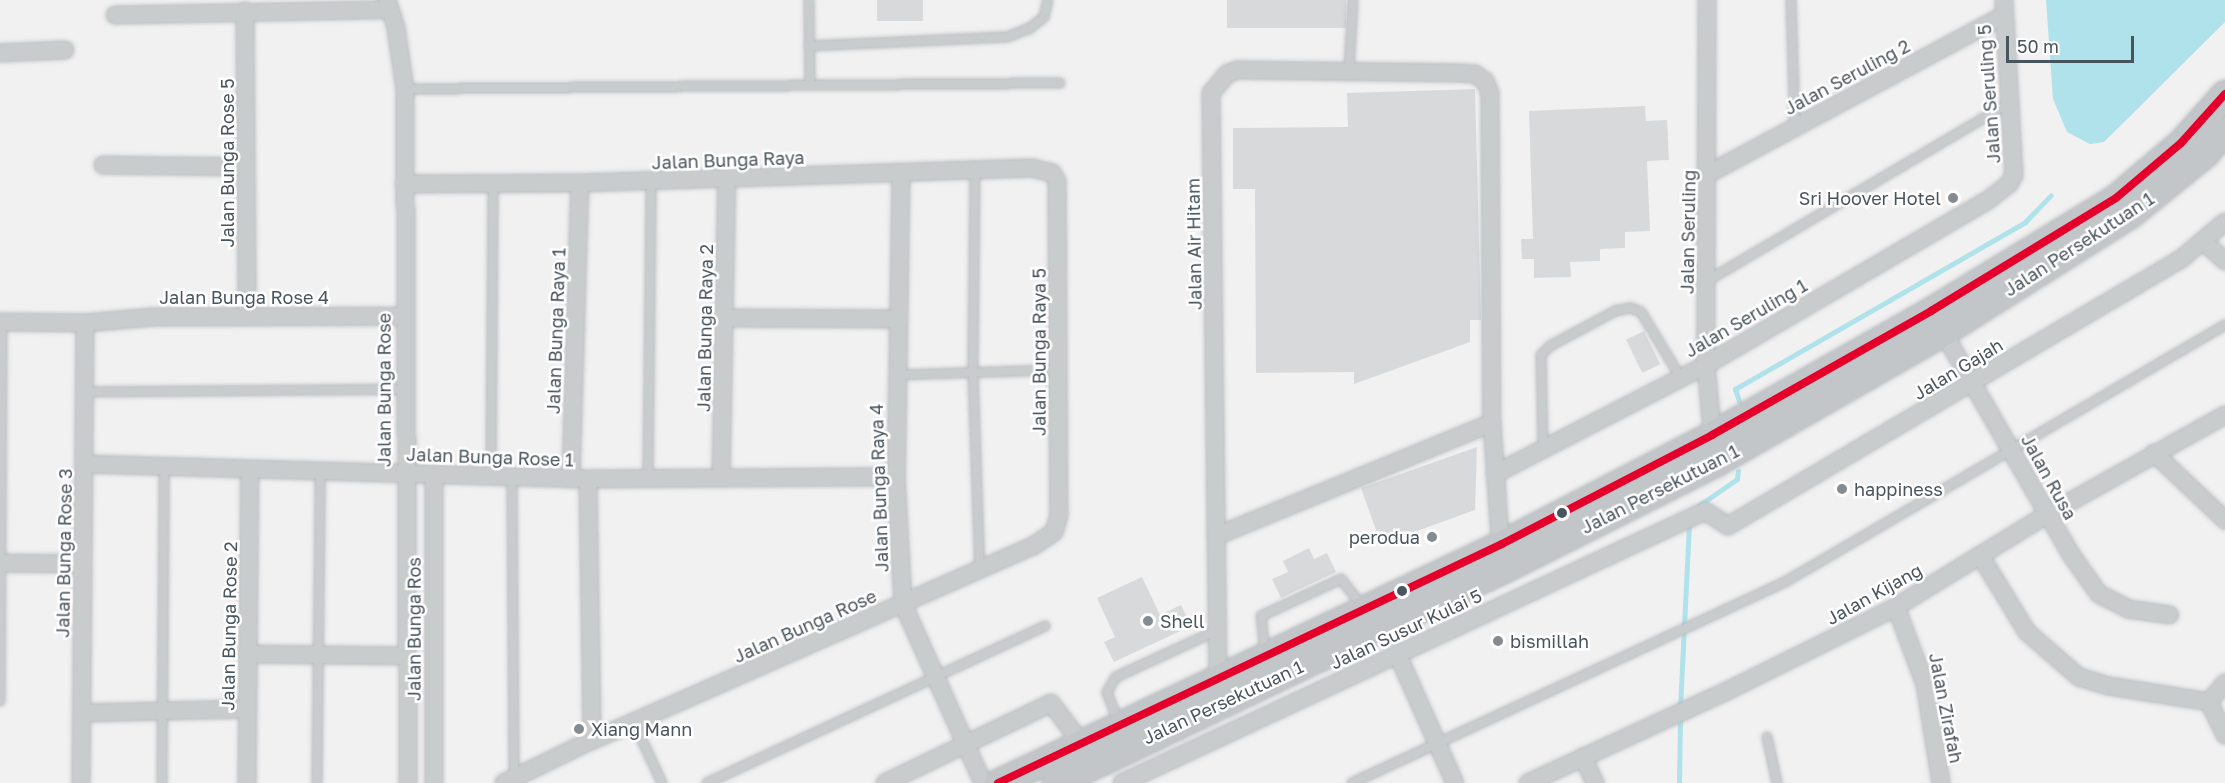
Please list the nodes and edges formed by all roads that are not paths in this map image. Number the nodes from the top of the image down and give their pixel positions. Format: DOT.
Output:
graph roads {
  1 [pos="809,0"];
  2 [pos="1048,0"];
  3 [pos="1353,0"];
  4 [pos="1707,0"];
  5 [pos="1791,0"];
  6 [pos="387,5"];
  7 [pos="2004,8"];
  8 [pos="245,11"];
  9 [pos="115,15"];
  10 [pos="810,46"];
  11 [pos="65,50"];
  12 [pos="0,53"];
  13 [pos="1349,71"];
  14 [pos="1060,83"];
  15 [pos="810,85"];
  16 [pos="405,89"];
  17 [pos="2225,94"];
  18 [pos="2010,103"];
  19 [pos="1795,127"];
  20 [pos="2225,131"];
  21 [pos="103,165"];
  22 [pos="246,167"];
  23 [pos="975,170"];
  24 [pos="1052,173"];
  25 [pos="901,174"];
  26 [pos="1708,174"];
  27 [pos="727,179"];
  28 [pos="651,181"];
  29 [pos="580,183"];
  30 [pos="405,184"];
  31 [pos="493,184"];
  32 [pos="2009,184"];
  33 [pos="2225,222"];
  34 [pos="2204,242"];
  35 [pos="2225,261"];
  36 [pos="1707,280"];
  37 [pos="247,316"];
  38 [pos="404,316"];
  39 [pos="724,318"];
  40 [pos="897,319"];
  41 [pos="1,322"];
  42 [pos="1937,322"];
  43 [pos="85,323"];
  44 [pos="2225,325"];
  45 [pos="1706,365"];
  46 [pos="1058,370"];
  47 [pos="973,373"];
  48 [pos="897,375"];
  49 [pos="1681,378"];
  50 [pos="1973,382"];
  51 [pos="403,389"];
  52 [pos="84,392"];
  53 [pos="2225,415"];
  54 [pos="1492,423"];
  55 [pos="1712,435"];
  56 [pos="1543,449"];
  57 [pos="2012,449"];
  58 [pos="2154,453"];
  59 [pos="1714,463"];
  60 [pos="84,464"];
  61 [pos="164,466"];
  62 [pos="250,469"];
  63 [pos="320,471"];
  64 [pos="404,474"];
  65 [pos="1495,474"];
  66 [pos="434,475"];
  67 [pos="491,477"];
  68 [pos="896,477"];
  69 [pos="512,478"];
  70 [pos="721,478"];
  71 [pos="571,479"];
  72 [pos="648,479"];
  73 [pos="588,480"];
  74 [pos="1706,511"];
  75 [pos="2048,514"];
  76 [pos="2225,520"];
  77 [pos="1054,532"];
  78 [pos="1216,536"];
  79 [pos="1980,555"];
  80 [pos="1501,557"];
  81 [pos="2,563"];
  82 [pos="83,564"];
  83 [pos="980,569"];
  84 [pos="903,604"];
  85 [pos="1896,607"];
  86 [pos="1364,609"];
  87 [pos="2170,615"];
  88 [pos="1045,626"];
  89 [pos="1218,630"];
  90 [pos="247,654"];
  91 [pos="1396,654"];
  92 [pos="316,655"];
  93 [pos="405,656"];
  94 [pos="1265,656"];
  95 [pos="937,678"];
  96 [pos="1217,679"];
  97 [pos="2225,683"];
  98 [pos="0,701"];
  99 [pos="2209,702"];
  100 [pos="1220,705"];
  101 [pos="247,709"];
  102 [pos="163,711"];
  103 [pos="82,712"];
  104 [pos="634,723"];
  105 [pos="1119,724"];
  106 [pos="2223,725"];
  107 [pos="1767,737"];
  108 [pos="592,740"];
  109 [pos="1436,743"];
  110 [pos="969,744"];
  111 [pos="1082,744"];
  112 [pos="1583,757"];
  113 [pos="509,781"];
  114 [pos="79,782"];
  115 [pos="162,783"];
  116 [pos="247,783"];
  117 [pos="317,783"];
  118 [pos="408,783"];
  119 [pos="434,783"];
  120 [pos="662,783"];
  121 [pos="707,783"];
  122 [pos="885,783"];
  123 [pos="983,783"];
  124 [pos="998,783"];
  125 [pos="1056,783"];
  126 [pos="1122,783"];
  127 [pos="1352,783"];
  128 [pos="1455,783"];
  129 [pos="1528,783"];
  130 [pos="1595,783"];
  131 [pos="1777,783"];
  132 [pos="1941,783"];
  1 -- 10 [label="lane"];
  2 -- 10 [label="lane"];
  3 -- 13 [label="lane"];
  4 -- 26 [label="street, Jalan Seruling"];
  5 -- 19 [label="lane"];
  6 -- 8 [label="street"];
  6 -- 16 [label="street, Jalan Bunga Rose"];
  7 -- 18 [label="street, Jalan Seruling 5"];
  7 -- 19 [label="street, Jalan Seruling 2"];
  8 -- 9 [label="street"];
  8 -- 22 [label="street, Jalan Bunga Rose 5"];
  10 -- 15 [label="lane"];
  11 -- 12 [label="street"];
  13 -- 54 [label="street, Jalan Air Hitam"];
  13 -- 78 [label="street, Jalan Air Hitam"];
  14 -- 15 [label="lane"];
  15 -- 16 [label="lane"];
  16 -- 30 [label="street, Jalan Bunga Rose"];
  17 -- 42 [label="highway, Jalan Persekutuan 1"];
  18 -- 32 [label="street, Jalan Seruling 5"];
  18 -- 36 [label="lane"];
  19 -- 26 [label="street, Jalan Seruling 2"];
  20 -- 42 [label="highway, Jalan Persekutuan 1"];
  21 -- 22 [label="street"];
  22 -- 37 [label="street, Jalan Bunga Rose 5"];
  23 -- 24 [label="street, Jalan Bunga Raya"];
  23 -- 25 [label="street, Jalan Bunga Raya"];
  23 -- 47 [label="lane"];
  24 -- 46 [label="street, Jalan Bunga Raya 5"];
  25 -- 27 [label="street, Jalan Bunga Raya"];
  25 -- 40 [label="street, Jalan Bunga Raya 4"];
  26 -- 36 [label="street, Jalan Seruling"];
  27 -- 28 [label="street, Jalan Bunga Raya"];
  27 -- 39 [label="street, Jalan Bunga Raya 2"];
  28 -- 29 [label="street, Jalan Bunga Raya"];
  28 -- 72 [label="lane"];
  29 -- 31 [label="street, Jalan Bunga Raya"];
  29 -- 71 [label="street, Jalan Bunga Raya 1"];
  30 -- 31 [label="street, Jalan Bunga Raya"];
  30 -- 38 [label="street, Jalan Bunga Rose"];
  31 -- 67 [label="lane"];
  32 -- 45 [label="street, Jalan Seruling 1"];
  33 -- 34 [label="street, Jalan Gajah"];
  34 -- 35 [label="street"];
  34 -- 50 [label="street, Jalan Gajah"];
  36 -- 45 [label="street, Jalan Seruling"];
  37 -- 38 [label="street, Jalan Bunga Rose 4"];
  37 -- 43 [label="street, Jalan Bunga Rose 4"];
  38 -- 51 [label="street, Jalan Bunga Rose"];
  39 -- 40 [label="street"];
  39 -- 70 [label="street, Jalan Bunga Raya 2"];
  40 -- 48 [label="street, Jalan Bunga Raya 4"];
  41 -- 43 [label="street, Jalan Bunga Rose 4"];
  41 -- 81 [label="lane"];
  42 -- 50 [label="street, Jalan Rusa"];
  42 -- 55 [label="highway, Jalan Persekutuan 1"];
  42 -- 59 [label="highway, Jalan Persekutuan 1"];
  43 -- 52 [label="street, Jalan Bunga Rose 3"];
  44 -- 57 [label="lane"];
  45 -- 49 [label="street, Jalan Seruling 1"];
  45 -- 55 [label="street, Jalan Seruling"];
  46 -- 47 [label="lane"];
  46 -- 77 [label="street, Jalan Bunga Raya 5"];
  47 -- 48 [label="lane"];
  47 -- 83 [label="lane"];
  48 -- 68 [label="street, Jalan Bunga Raya 4"];
  49 -- 56 [label="street, Jalan Seruling 1"];
  49 -- 56 [label="lane"];
  50 -- 57 [label="street, Jalan Rusa"];
  50 -- 74 [label="street, Jalan Gajah"];
  51 -- 52 [label="lane"];
  51 -- 64 [label="street, Jalan Bunga Rose"];
  52 -- 60 [label="street, Jalan Bunga Rose 3"];
  53 -- 58 [label="street, Jalan Kijang"];
  54 -- 65 [label="street, Jalan Air Hitam"];
  54 -- 78 [label="street"];
  55 -- 59 [label="street, Jalan Seruling"];
  55 -- 80 [label="highway, Jalan Persekutuan 1"];
  56 -- 65 [label="street, Jalan Seruling 1"];
  57 -- 75 [label="street, Jalan Rusa"];
  57 -- 109 [label="lane"];
  58 -- 75 [label="street, Jalan Kijang"];
  58 -- 76 [label="street"];
  59 -- 80 [label="highway, Jalan Persekutuan 1"];
  60 -- 61 [label="street, Jalan Bunga Rose 1"];
  60 -- 82 [label="street, Jalan Bunga Rose 3"];
  61 -- 62 [label="street, Jalan Bunga Rose 1"];
  61 -- 102 [label="lane"];
  62 -- 63 [label="street, Jalan Bunga Rose 1"];
  62 -- 90 [label="street, Jalan Bunga Rose 2"];
  63 -- 64 [label="street, Jalan Bunga Rose 1"];
  63 -- 92 [label="lane"];
  64 -- 66 [label="street, Jalan Bunga Rose 1"];
  64 -- 93 [label="street, Jalan Bunga Rose"];
  65 -- 80 [label="street, Jalan Air Hitam"];
  66 -- 67 [label="street, Jalan Bunga Rose 1"];
  66 -- 119 [label="street, Jalan Bunga Ros"];
  67 -- 69 [label="street, Jalan Bunga Rose 1"];
  68 -- 70 [label="street, Jalan Bunga Rose 1"];
  68 -- 84 [label="street, Jalan Bunga Raya 4"];
  69 -- 71 [label="street, Jalan Bunga Rose 1"];
  69 -- 113 [label="lane"];
  70 -- 72 [label="street, Jalan Bunga Rose 1"];
  71 -- 73 [label="street, Jalan Bunga Rose 1"];
  72 -- 73 [label="street, Jalan Bunga Rose 1"];
  73 -- 108 [label="street"];
  74 -- 91 [label="street, Jalan Susur Kulai 5"];
  75 -- 79 [label="street, Jalan Kijang"];
  75 -- 87 [label="street, Jalan Rusa"];
  77 -- 83 [label="street, Jalan Bunga Rose"];
  78 -- 89 [label="street, Jalan Air Hitam"];
  79 -- 85 [label="street, Jalan Kijang"];
  79 -- 99 [label="street"];
  80 -- 86 [label="highway, Jalan Persekutuan 1"];
  80 -- 100 [label="highway, Jalan Persekutuan 1"];
  81 -- 82 [label="street"];
  81 -- 98 [label="lane"];
  82 -- 103 [label="street, Jalan Bunga Rose 3"];
  83 -- 84 [label="street, Jalan Bunga Rose"];
  84 -- 95 [label="street, Jalan Bunga Raya 4"];
  84 -- 104 [label="street, Jalan Bunga Rose"];
  85 -- 112 [label="street, Jalan Kijang"];
  85 -- 132 [label="street, Jalan Zirafah"];
  86 -- 94 [label="highway, Jalan Persekutuan 1"];
  86 -- 94 [label="lane"];
  88 -- 95 [label="lane"];
  89 -- 96 [label="street, Jalan Air Hitam"];
  89 -- 105 [label="lane"];
  90 -- 92 [label="street"];
  90 -- 101 [label="street, Jalan Bunga Rose 2"];
  91 -- 109 [label="street"];
  91 -- 126 [label="street, Jalan Susur Kulai 5"];
  92 -- 93 [label="street"];
  92 -- 117 [label="lane"];
  93 -- 118 [label="street, Jalan Bunga Rose"];
  94 -- 96 [label="highway, Jalan Persekutuan 1"];
  95 -- 110 [label="street, Jalan Bunga Raya 4"];
  95 -- 121 [label="lane"];
  96 -- 100 [label="street, Jalan Air Hitam"];
  96 -- 105 [label="highway, Jalan Persekutuan 1"];
  97 -- 99 [label="street"];
  99 -- 106 [label="street"];
  100 -- 125 [label="highway, Jalan Persekutuan 1"];
  101 -- 102 [label="street"];
  101 -- 116 [label="street, Jalan Bunga Rose 2"];
  102 -- 103 [label="street"];
  102 -- 115 [label="lane"];
  103 -- 114 [label="street, Jalan Bunga Rose 3"];
  104 -- 108 [label="street, Jalan Bunga Rose"];
  104 -- 120 [label="lane"];
  105 -- 111 [label="highway, Jalan Persekutuan 1"];
  107 -- 131 [label="lane"];
  108 -- 113 [label="street, Jalan Bunga Rose"];
  109 -- 127 [label="lane"];
  109 -- 128 [label="street"];
  110 -- 111 [label="street"];
  110 -- 122 [label="street"];
  110 -- 123 [label="street, Jalan Bunga Raya 4"];
  111 -- 124 [label="highway, Jalan Persekutuan 1"];
  112 -- 129 [label="street, Jalan Kijang"];
  112 -- 130 [label="street"];
}
